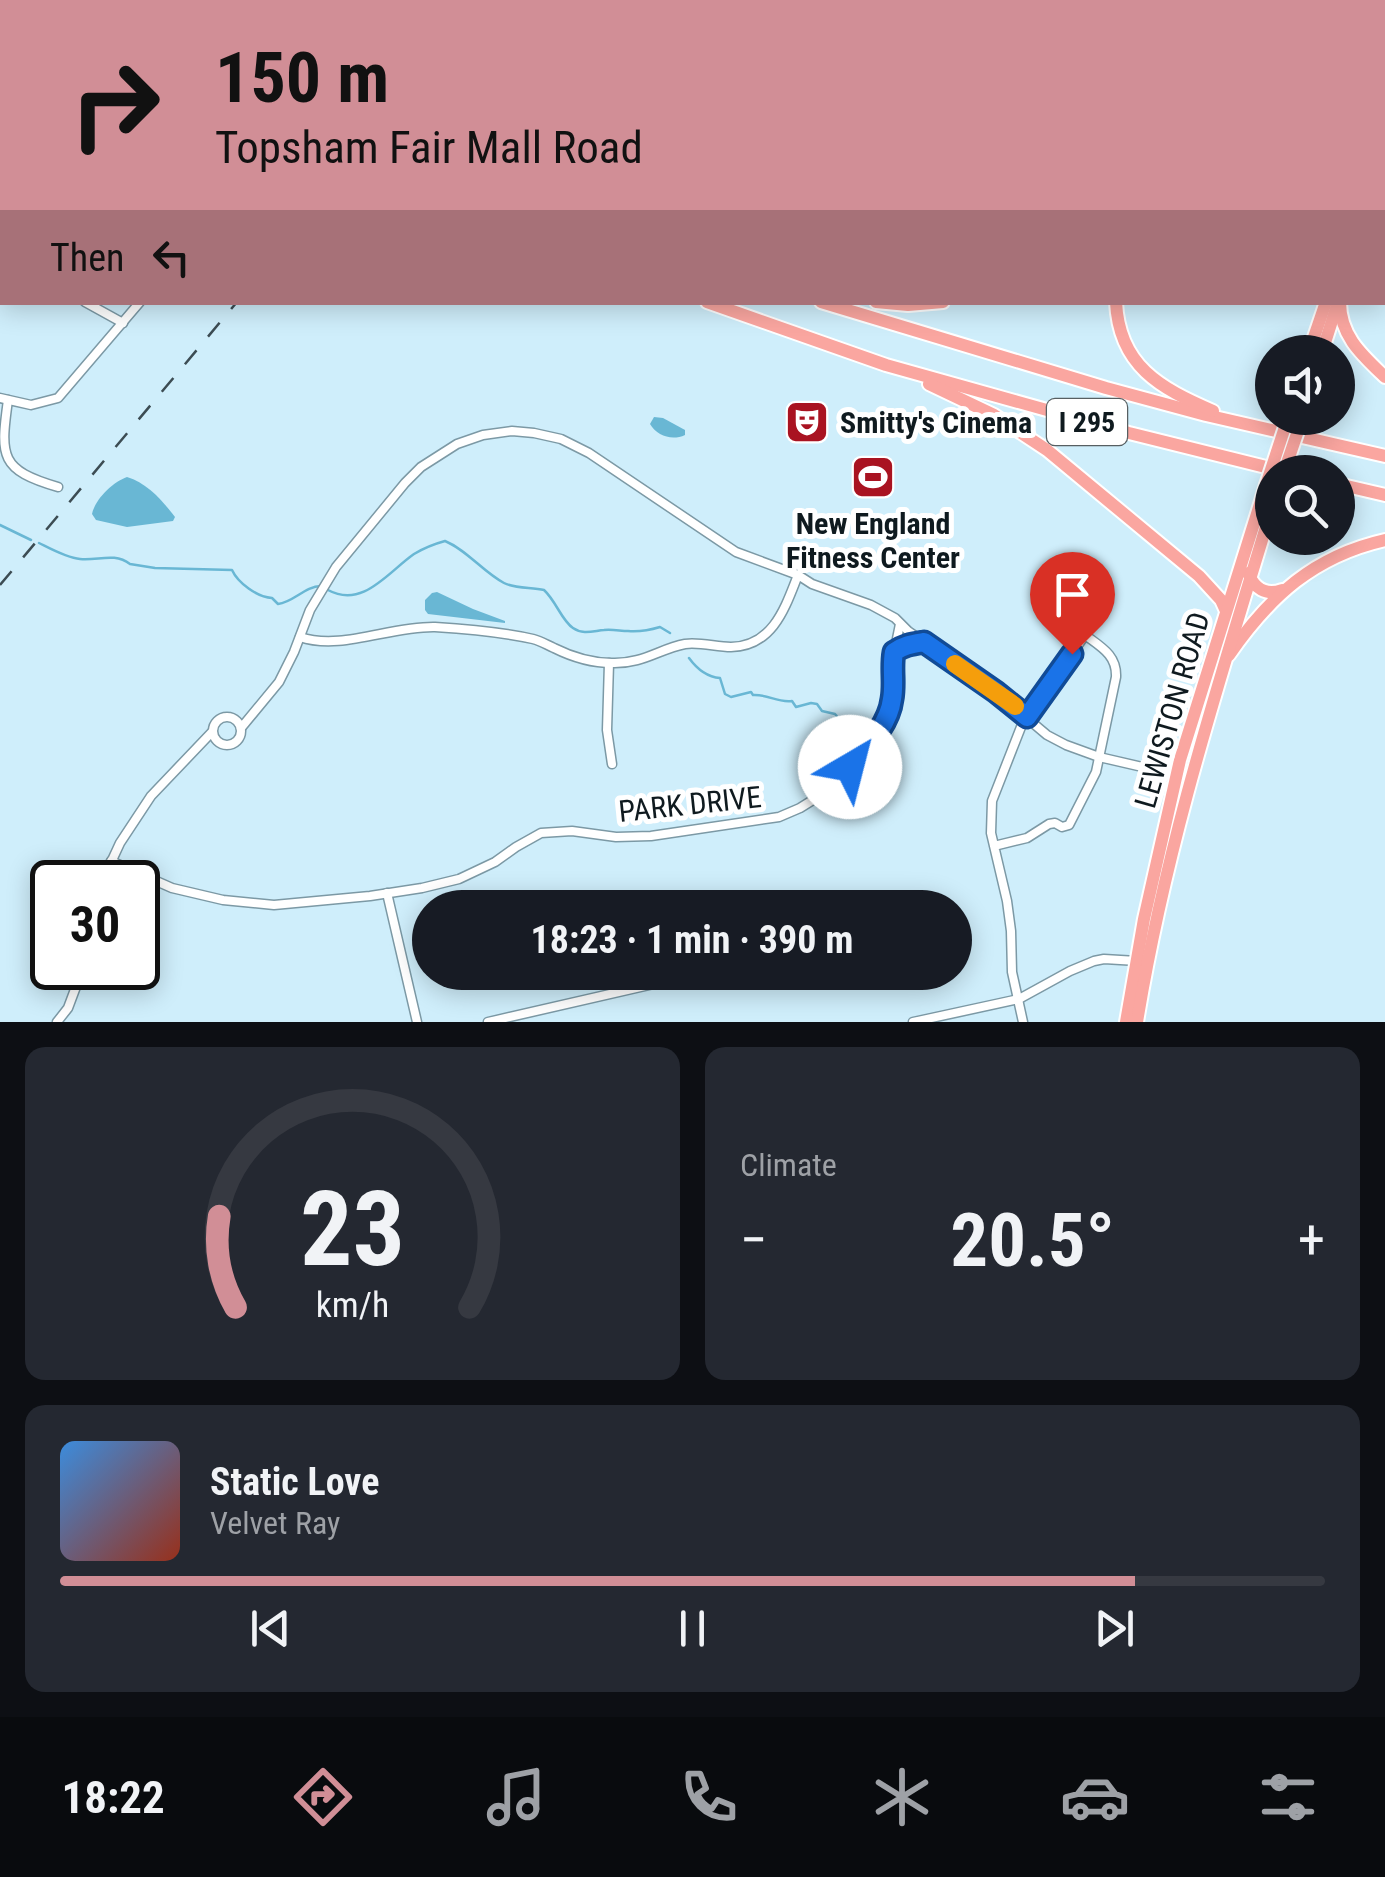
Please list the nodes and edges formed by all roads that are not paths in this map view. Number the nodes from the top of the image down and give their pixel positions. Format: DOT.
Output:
graph roads {
  1 [pos="90,305"];
  2 [pos="138,305"];
  3 [pos="716,305"];
  4 [pos="831,305"];
  5 [pos="1116,305"];
  6 [pos="1325,305"];
  7 [pos="1338,305"];
  8 [pos="1339,305"];
  9 [pos="123,323"];
  10 [pos="1315,335"];
  11 [pos="1328,335"];
  12 [pos="886,365"];
  13 [pos="1385,377"];
  14 [pos="4,399"];
  15 [pos="1248,425"];
  16 [pos="1282,435"];
  17 [pos="1385,456"];
  18 [pos="1255,464"];
  19 [pos="58,487"];
  20 [pos="1355,488"];
  21 [pos="1385,495"];
  22 [pos="1385,540"];
  23 [pos="1255,550"];
  24 [pos="798,575"];
  25 [pos="1200,576"];
  26 [pos="1243,580"];
  27 [pos="1284,589"];
  28 [pos="1226,612"];
  29 [pos="900,624"];
  30 [pos="300,637"];
  31 [pos="924,642"];
  32 [pos="894,652"];
  33 [pos="609,663"];
  34 [pos="1222,665"];
  35 [pos="262,704"];
  36 [pos="1027,717"];
  37 [pos="234,718"];
  38 [pos="241,728"];
  39 [pos="212,732"];
  40 [pos="220,743"];
  41 [pos="195,752"];
  42 [pos="1099,757"];
  43 [pos="612,764"];
  44 [pos="1184,776"];
  45 [pos="994,846"];
  46 [pos="112,860"];
  47 [pos="160,883"];
  48 [pos="387,893"];
  49 [pos="1142,961"];
  50 [pos="75,990"];
  51 [pos="628,990"];
  52 [pos="1019,999"];
  53 [pos="57,1022"];
  54 [pos="417,1022"];
  55 [pos="488,1022"];
  56 [pos="913,1022"];
  57 [pos="1024,1022"];
  58 [pos="1126,1022"];
  59 [pos="1137,1022"];
  1 -- 9 [label="street"];
  2 -- 9 [label="street"];
  3 -- 12 [label="highway, I 295"];
  4 -- 15 [label="highway, I 295"];
  5 -- 15 [label="highway"];
  6 -- 10 [label="highway"];
  7 -- 11 [label="highway"];
  8 -- 13 [label="highway"];
  9 -- 14 [label="street"];
  12 -- 18 [label="highway, I 295"];
  12 -- 25 [label="highway"];
  14 -- 19 [label="street"];
  15 -- 17 [label="highway, I 295"];
  16 -- 26 [label="highway, LEWISTON ROAD, bridge"];
  20 -- 21 [label="highway"];
  22 -- 27 [label="highway"];
  23 -- 26 [label="highway, LEWISTON ROAD"];
  24 -- 29 [label="street"];
  24 -- 30 [label="street"];
  24 -- 33 [label="street"];
  25 -- 26 [label="highway"];
  25 -- 28 [label="highway"];
  26 -- 27 [label="highway"];
  26 -- 28 [label="highway, LEWISTON ROAD"];
  26 -- 34 [label="highway, LEWISTON ROAD"];
  27 -- 34 [label="highway"];
  28 -- 44 [label="highway, LEWISTON ROAD"];
  29 -- 31 [label="street"];
  29 -- 32 [label="street, PARK DRIVE"];
  30 -- 33 [label="street"];
  30 -- 35 [label="street"];
  31 -- 32 [label="street"];
  31 -- 36 [label="street"];
  32 -- 48 [label="street, PARK DRIVE"];
  33 -- 43 [label="street"];
  34 -- 44 [label="highway, LEWISTON ROAD"];
  35 -- 37 [label="street"];
  35 -- 38 [label="street"];
  36 -- 42 [label="street"];
  36 -- 42 [label="street"];
  36 -- 45 [label="street"];
  37 -- 38 [label="street"];
  37 -- 39 [label="street"];
  38 -- 40 [label="street"];
  39 -- 40 [label="street"];
  39 -- 41 [label="street"];
  40 -- 41 [label="street"];
  41 -- 46 [label="street"];
  42 -- 44 [label="street"];
  42 -- 45 [label="street"];
  44 -- 49 [label="highway, LEWISTON ROAD"];
  45 -- 52 [label="street"];
  47 -- 48 [label="street, PARK DRIVE"];
  48 -- 54 [label="street"];
  49 -- 52 [label="street"];
  49 -- 58 [label="highway, LEWISTON ROAD"];
  49 -- 59 [label="highway, LEWISTON ROAD"];
  50 -- 53 [label="street"];
  51 -- 55 [label="street"];
  52 -- 56 [label="street"];
  52 -- 57 [label="street"];
}
